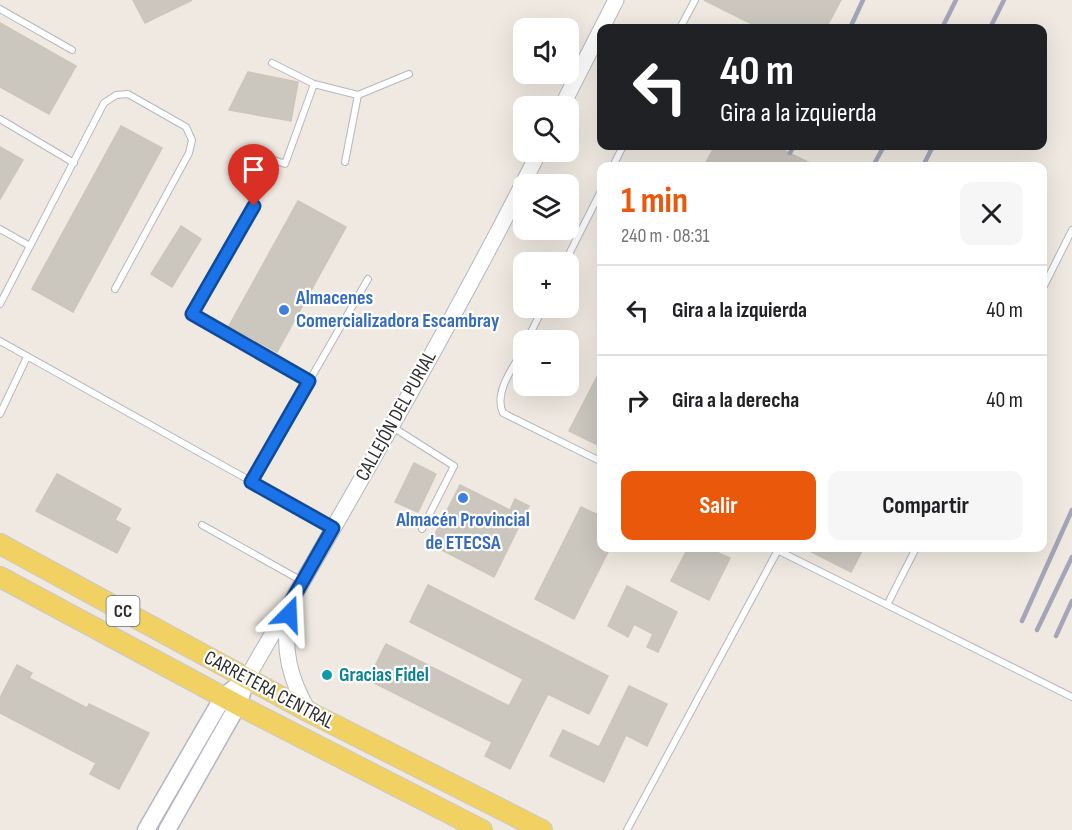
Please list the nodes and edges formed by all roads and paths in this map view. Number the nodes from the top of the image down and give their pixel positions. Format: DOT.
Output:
graph roads {
  1 [pos="616,0"];
  2 [pos="694,0"];
  3 [pos="0,9"];
  4 [pos="604,24"];
  5 [pos="683,24"];
  6 [pos="597,37"];
  7 [pos="72,50"];
  8 [pos="272,63"];
  9 [pos="409,74"];
  10 [pos="314,84"];
  11 [pos="358,95"];
  12 [pos="567,96"];
  13 [pos="0,119"];
  14 [pos="246,150"];
  15 [pos="345,162"];
  16 [pos="534,162"];
  17 [pos="74,163"];
  18 [pos="597,199"];
  19 [pos="254,206"];
  20 [pos="0,229"];
  21 [pos="1072,230"];
  22 [pos="30,246"];
  23 [pos="570,252"];
  24 [pos="368,279"];
  25 [pos="1047,280"];
  26 [pos="115,289"];
  27 [pos="0,304"];
  28 [pos="0,341"];
  29 [pos="27,357"];
  30 [pos="513,370"];
  31 [pos="309,381"];
  32 [pos="0,414"];
  33 [pos="390,426"];
  34 [pos="597,460"];
  35 [pos="251,482"];
  36 [pos="202,525"];
  37 [pos="333,528"];
  38 [pos="422,528"];
  39 [pos="0,544"];
  40 [pos="774,552"];
  41 [pos="782,552"];
  42 [pos="914,552"];
  43 [pos="0,578"];
  44 [pos="303,581"];
  45 [pos="292,600"];
  46 [pos="887,605"];
  47 [pos="247,678"];
  48 [pos="1072,697"];
  49 [pos="231,701"];
  50 [pos="309,712"];
  51 [pos="146,830"];
  52 [pos="167,830"];
  53 [pos="482,830"];
  54 [pos="542,830"];
  55 [pos="627,830"];
  1 -- 4 [label="street"];
  2 -- 5 [label="lane"];
  3 -- 7 [label="lane"];
  6 -- 12 [label="street"];
  8 -- 10 [label="lane"];
  9 -- 11 [label="lane"];
  10 -- 11 [label="lane"];
  10 -- 14 [label="lane"];
  11 -- 15 [label="lane"];
  13 -- 17 [label="lane"];
  16 -- 33 [label="street, CALLEJÓN DEL PURIAL"];
  17 -- 22 [label="lane"];
  17 -- 26 [label="lane"];
  18 -- 23 [label="lane"];
  19 -- 31 [label="lane"];
  20 -- 22 [label="lane"];
  21 -- 25 [label="lane"];
  22 -- 27 [label="lane"];
  24 -- 31 [label="lane"];
  28 -- 29 [label="lane"];
  29 -- 32 [label="lane"];
  29 -- 35 [label="lane"];
  30 -- 34 [label="lane"];
  31 -- 35 [label="lane"];
  33 -- 37 [label="street, CALLEJÓN DEL PURIAL"];
  33 -- 38 [label="lane"];
  35 -- 37 [label="lane"];
  36 -- 44 [label="lane"];
  37 -- 44 [label="street, CALLEJÓN DEL PURIAL"];
  39 -- 47 [label="main road, CARRETERA CENTRAL / CC"];
  40 -- 55 [label="lane"];
  41 -- 46 [label="lane"];
  42 -- 46 [label="lane"];
  43 -- 49 [label="main road, CARRETERA CENTRAL / CC"];
  44 -- 45 [label="street, CALLEJÓN DEL PURIAL"];
  45 -- 47 [label="street, CALLEJÓN DEL PURIAL"];
  45 -- 50 [label="street"];
  46 -- 48 [label="lane"];
  47 -- 49 [label="main road"];
  47 -- 50 [label="main road, CARRETERA CENTRAL / CC"];
  49 -- 51 [label="main road"];
  49 -- 52 [label="main road"];
  49 -- 53 [label="main road, CARRETERA CENTRAL / CC"];
  50 -- 54 [label="main road, CARRETERA CENTRAL / CC"];
}
